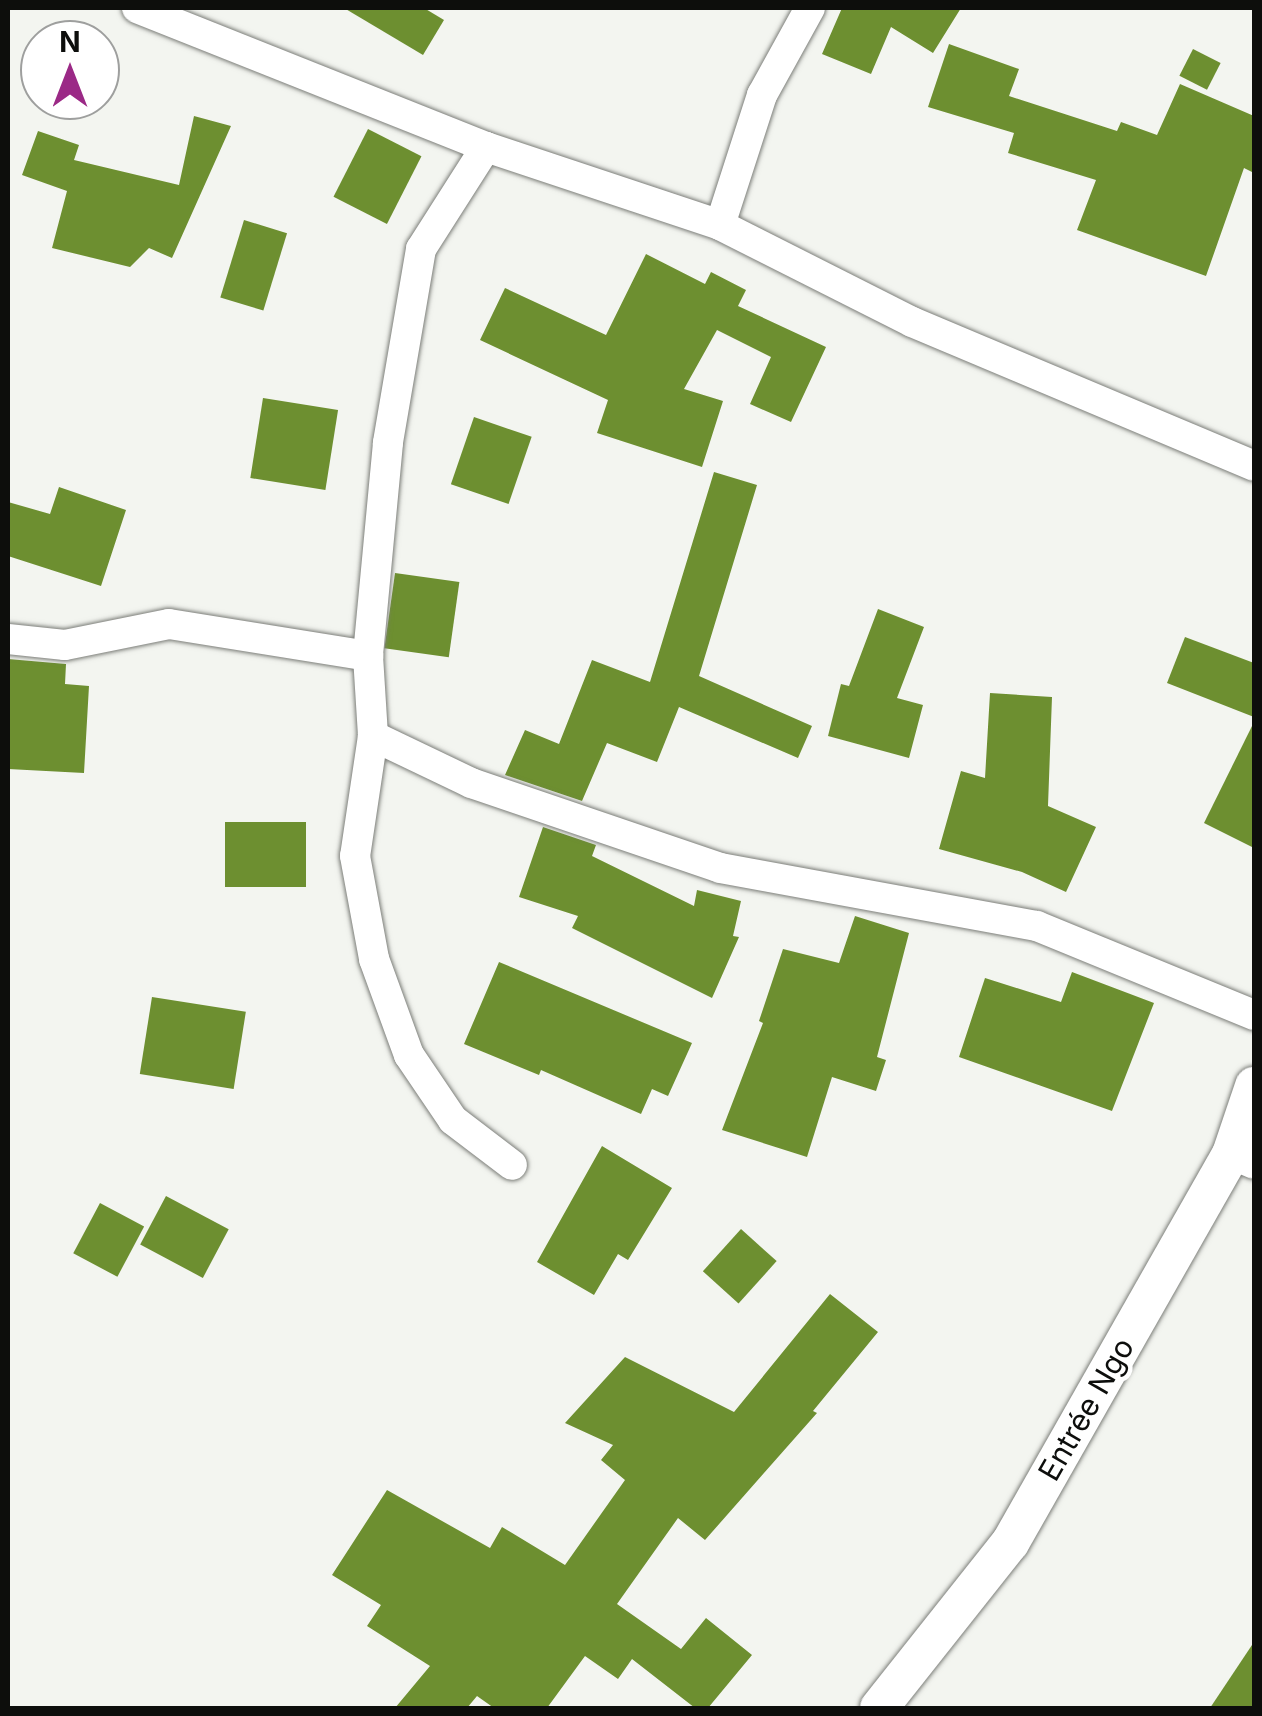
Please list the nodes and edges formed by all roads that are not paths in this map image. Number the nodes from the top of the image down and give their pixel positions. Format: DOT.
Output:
graph roads {
  1 [pos="137,8"];
  2 [pos="810,8"];
  3 [pos="486,147"];
  4 [pos="720,225"];
  5 [pos="1254,466"];
  6 [pos="8,639"];
  7 [pos="368,656"];
  8 [pos="372,736"];
  9 [pos="1254,1014"];
  10 [pos="1254,1086"];
  11 [pos="1243,1159"];
  12 [pos="512,1165"];
  13 [pos="878,1708"];
  1 -- 3 [label="street"];
  2 -- 4 [label="street"];
  3 -- 4 [label="street"];
  3 -- 7 [label="street"];
  4 -- 5 [label="street"];
  6 -- 7 [label="street"];
  7 -- 8 [label="street"];
  8 -- 9 [label="street"];
  8 -- 12 [label="street"];
  10 -- 11 [label="street, Entrée Ngo"];
  11 -- 13 [label="street, Entrée Ngo"];
}
